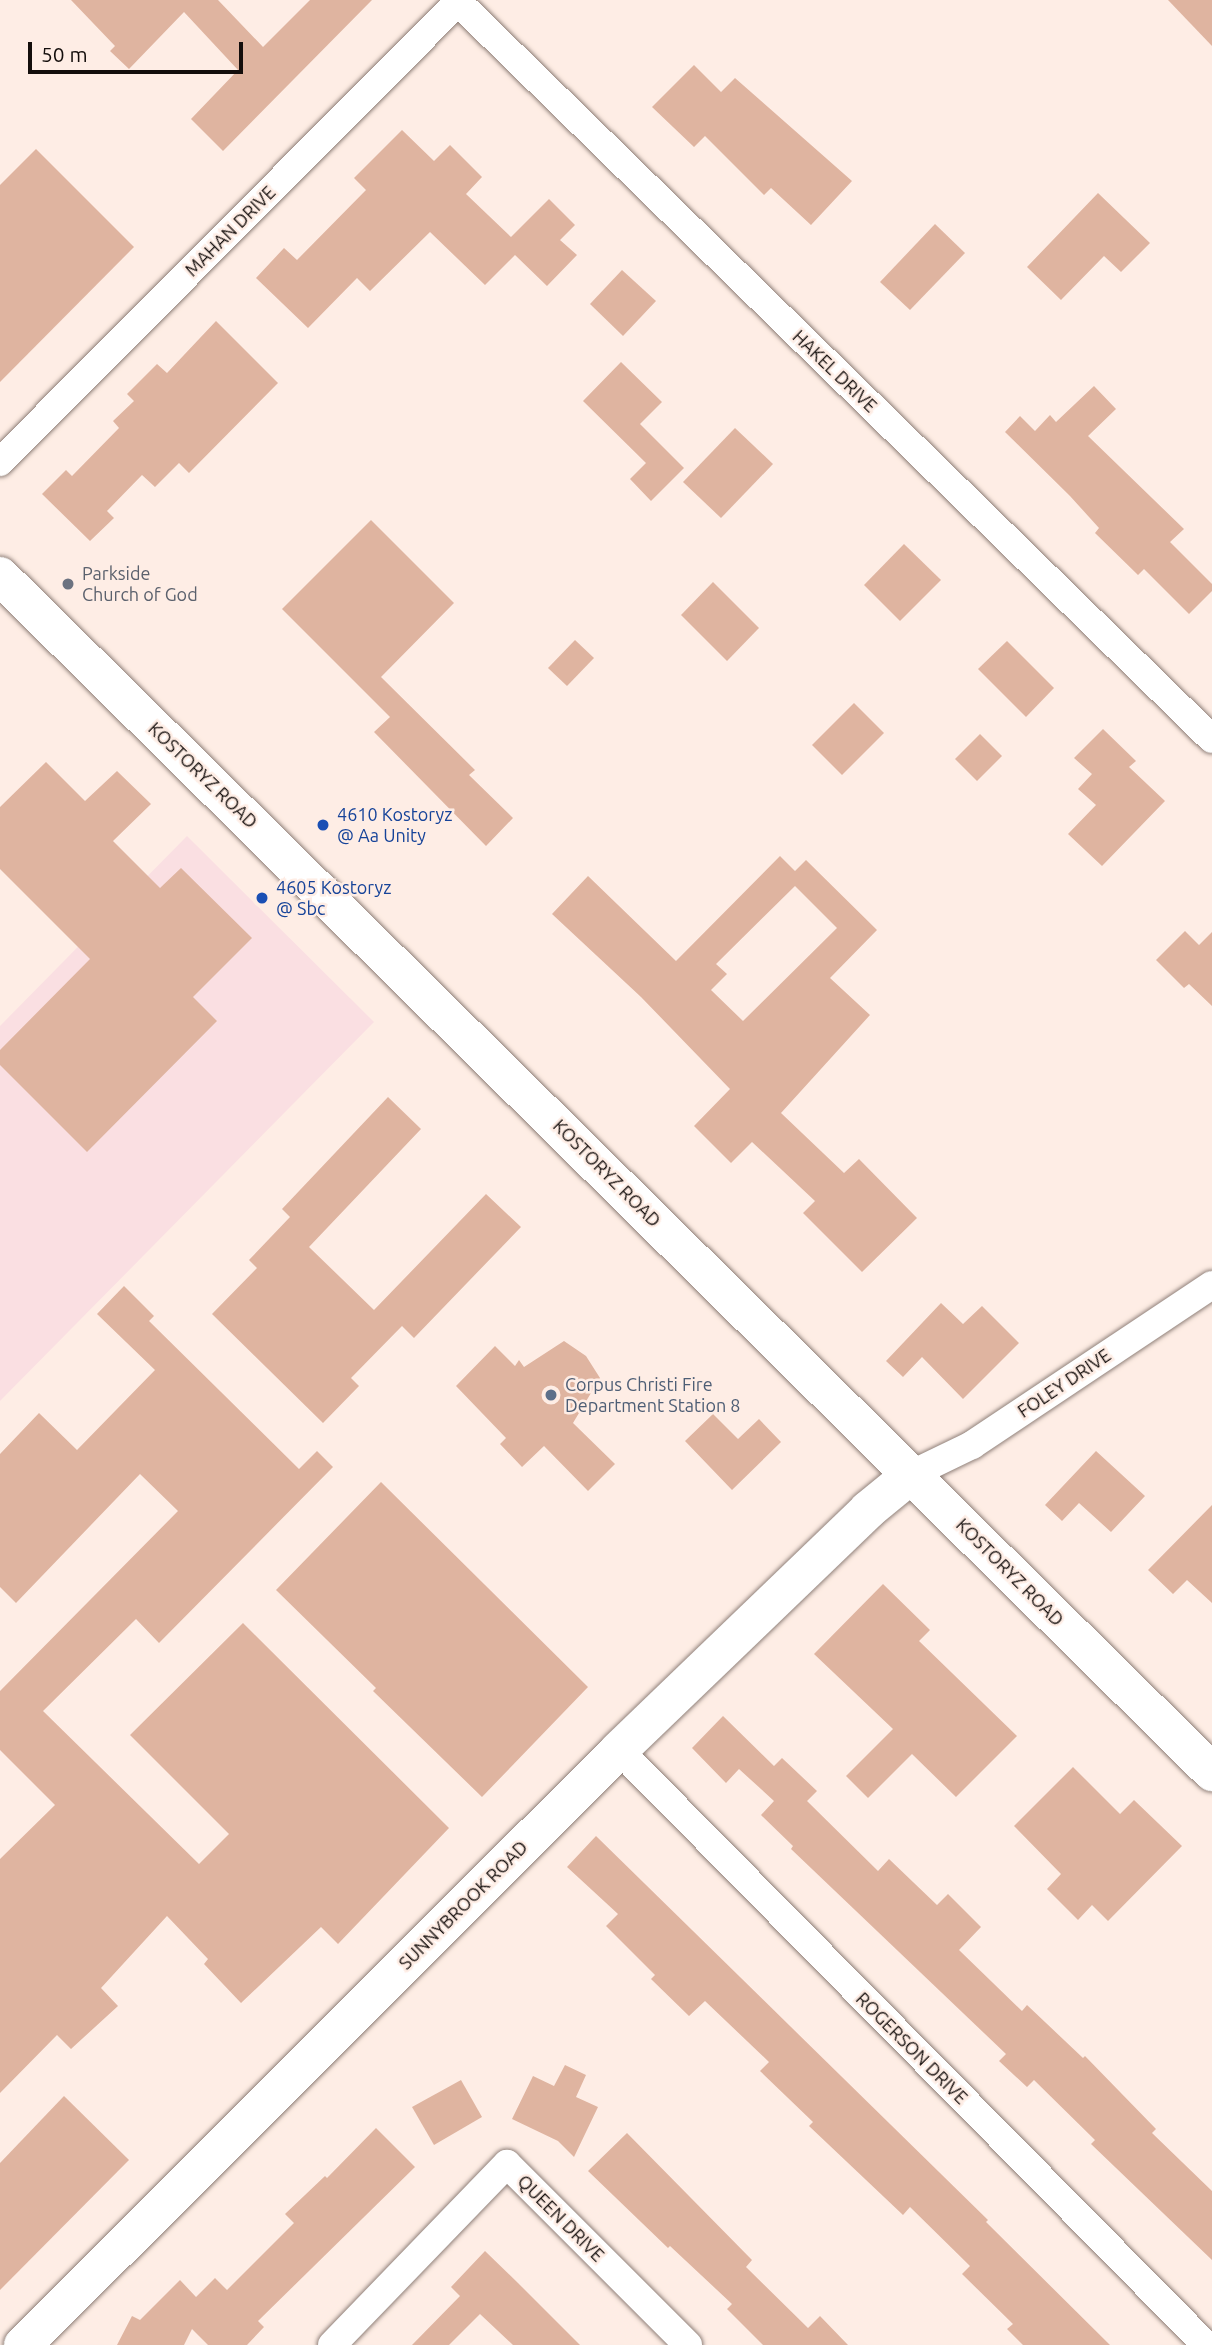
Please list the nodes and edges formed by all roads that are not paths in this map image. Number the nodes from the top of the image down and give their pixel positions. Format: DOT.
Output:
graph roads {
  1 [pos="459,1"];
  2 [pos="0,462"];
  3 [pos="0,576"];
  4 [pos="1212,739"];
  5 [pos="1212,1285"];
  6 [pos="912,1474"];
  7 [pos="619,1750"];
  8 [pos="1212,1772"];
  9 [pos="23,2345"];
  10 [pos="332,2345"];
  11 [pos="688,2345"];
  12 [pos="1206,2345"];
  1 -- 2 [label="street, MAHAN DRIVE"];
  1 -- 4 [label="street, HAKEL DRIVE"];
  3 -- 6 [label="main road, KOSTORYZ ROAD"];
  5 -- 6 [label="street, FOLEY DRIVE"];
  6 -- 7 [label="main road, SUNNYBROOK ROAD"];
  6 -- 8 [label="main road, KOSTORYZ ROAD"];
  7 -- 9 [label="main road, SUNNYBROOK ROAD"];
  7 -- 12 [label="street, ROGERSON DRIVE"];
  10 -- 11 [label="street, QUEEN DRIVE"];
}
